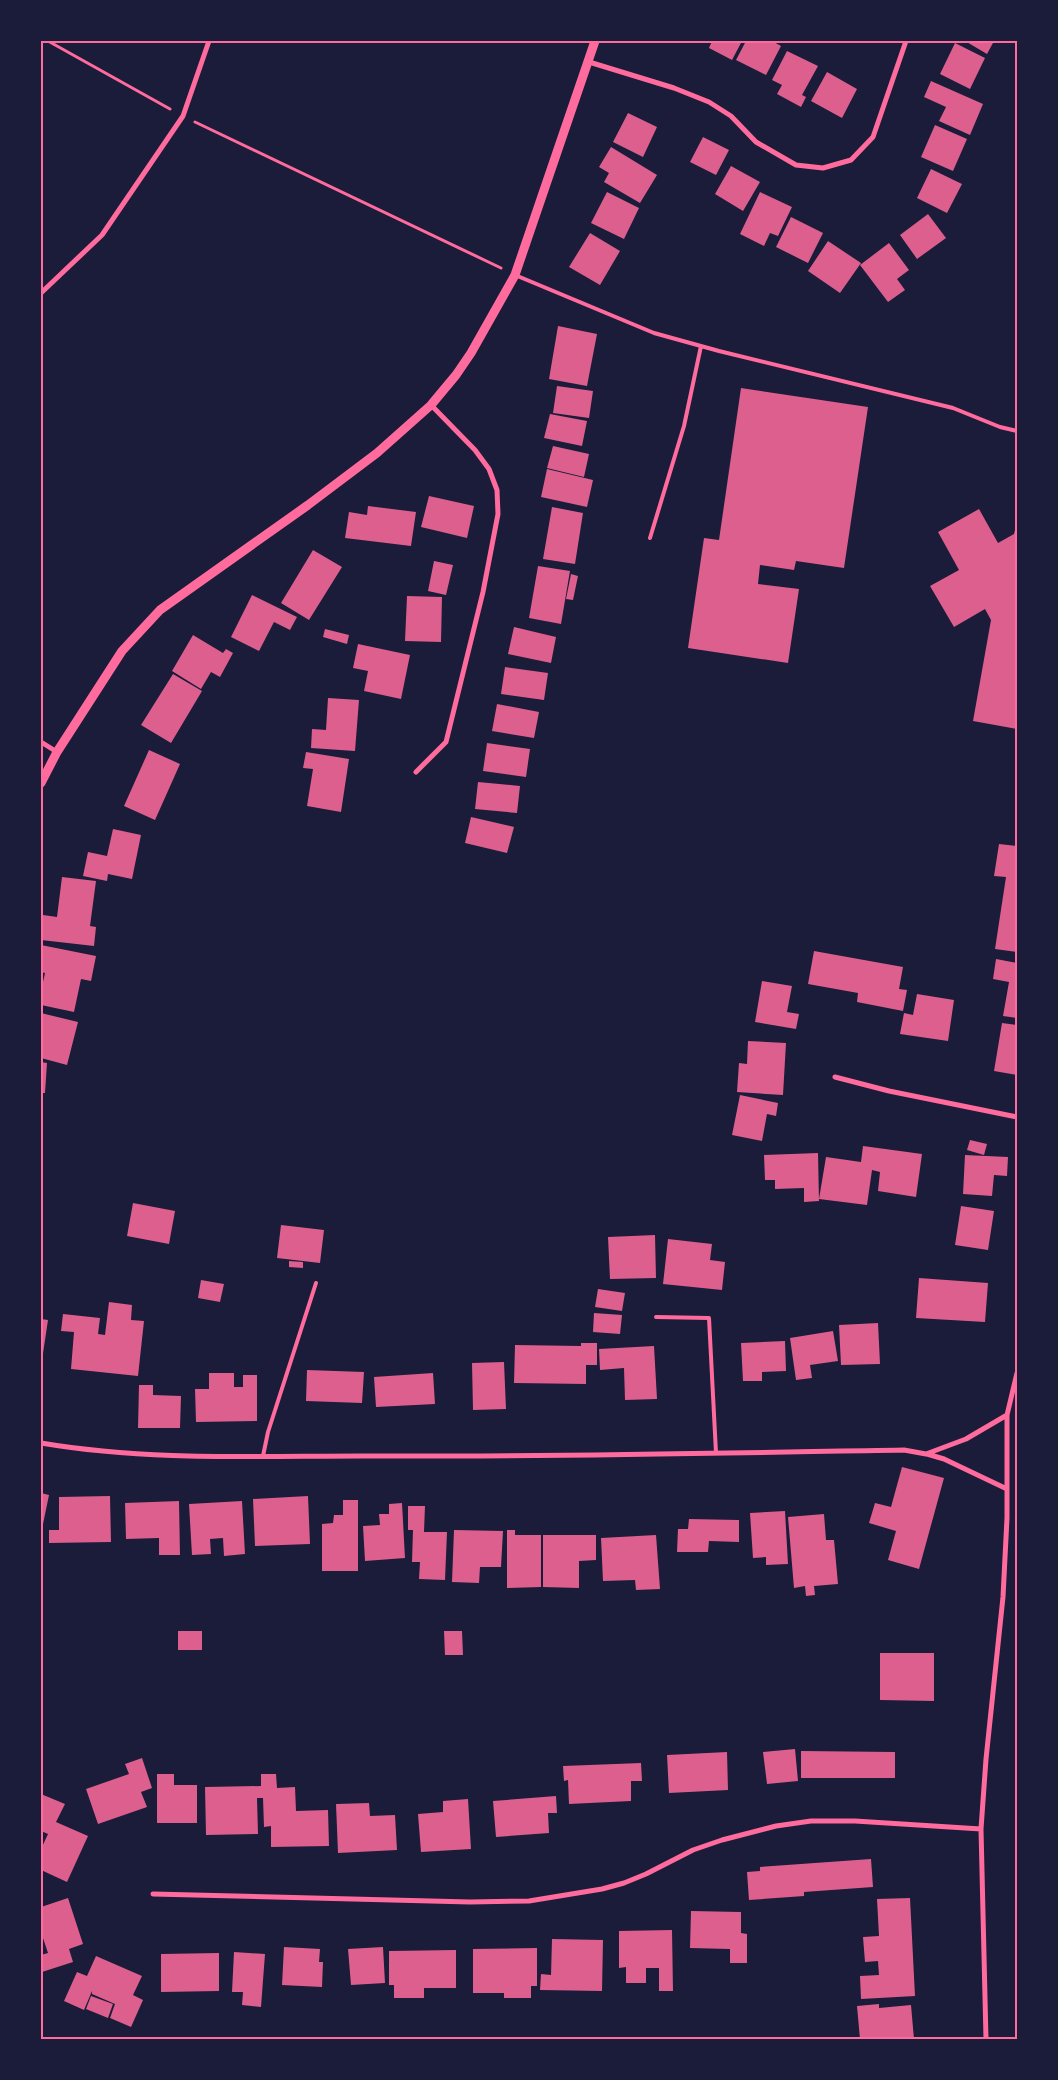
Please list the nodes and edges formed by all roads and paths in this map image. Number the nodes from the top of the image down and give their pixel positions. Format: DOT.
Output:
graph roads {
  1 [pos="48,41"];
  2 [pos="209,41"];
  3 [pos="595,41"];
  4 [pos="906,41"];
  5 [pos="589,62"];
  6 [pos="183,116"];
  7 [pos="515,275"];
  8 [pos="41,293"];
  9 [pos="701,346"];
  10 [pos="431,405"];
  11 [pos="1017,431"];
  12 [pos="650,538"];
  13 [pos="41,742"];
  14 [pos="57,752"];
  15 [pos="416,772"];
  16 [pos="41,784"];
  17 [pos="835,1077"];
  18 [pos="1017,1117"];
  19 [pos="316,1283"];
  20 [pos="656,1317"];
  21 [pos="1017,1373"];
  22 [pos="1007,1415"];
  23 [pos="41,1443"];
  24 [pos="716,1453"];
  25 [pos="926,1454"];
  26 [pos="263,1456"];
  27 [pos="1007,1489"];
  28 [pos="981,1829"];
  29 [pos="153,1894"];
  30 [pos="986,2039"];
  1 -- 6 [label="path"];
  2 -- 6 [label="street"];
  3 -- 5 [label="street"];
  4 -- 5 [label="street"];
  5 -- 7 [label="street"];
  6 -- 7 [label="path"];
  6 -- 8 [label="street"];
  7 -- 9 [label="lane"];
  7 -- 10 [label="street"];
  9 -- 11 [label="lane"];
  9 -- 12 [label="lane"];
  10 -- 14 [label="street"];
  10 -- 15 [label="street"];
  13 -- 14 [label="street"];
  14 -- 16 [label="street"];
  17 -- 18 [label="street"];
  19 -- 26 [label="lane"];
  20 -- 24 [label="lane"];
  21 -- 22 [label="street"];
  22 -- 25 [label="street"];
  22 -- 27 [label="street"];
  23 -- 26 [label="street"];
  24 -- 25 [label="street"];
  24 -- 26 [label="street"];
  25 -- 27 [label="street"];
  27 -- 28 [label="street"];
  28 -- 29 [label="street"];
  28 -- 30 [label="street"];
}
